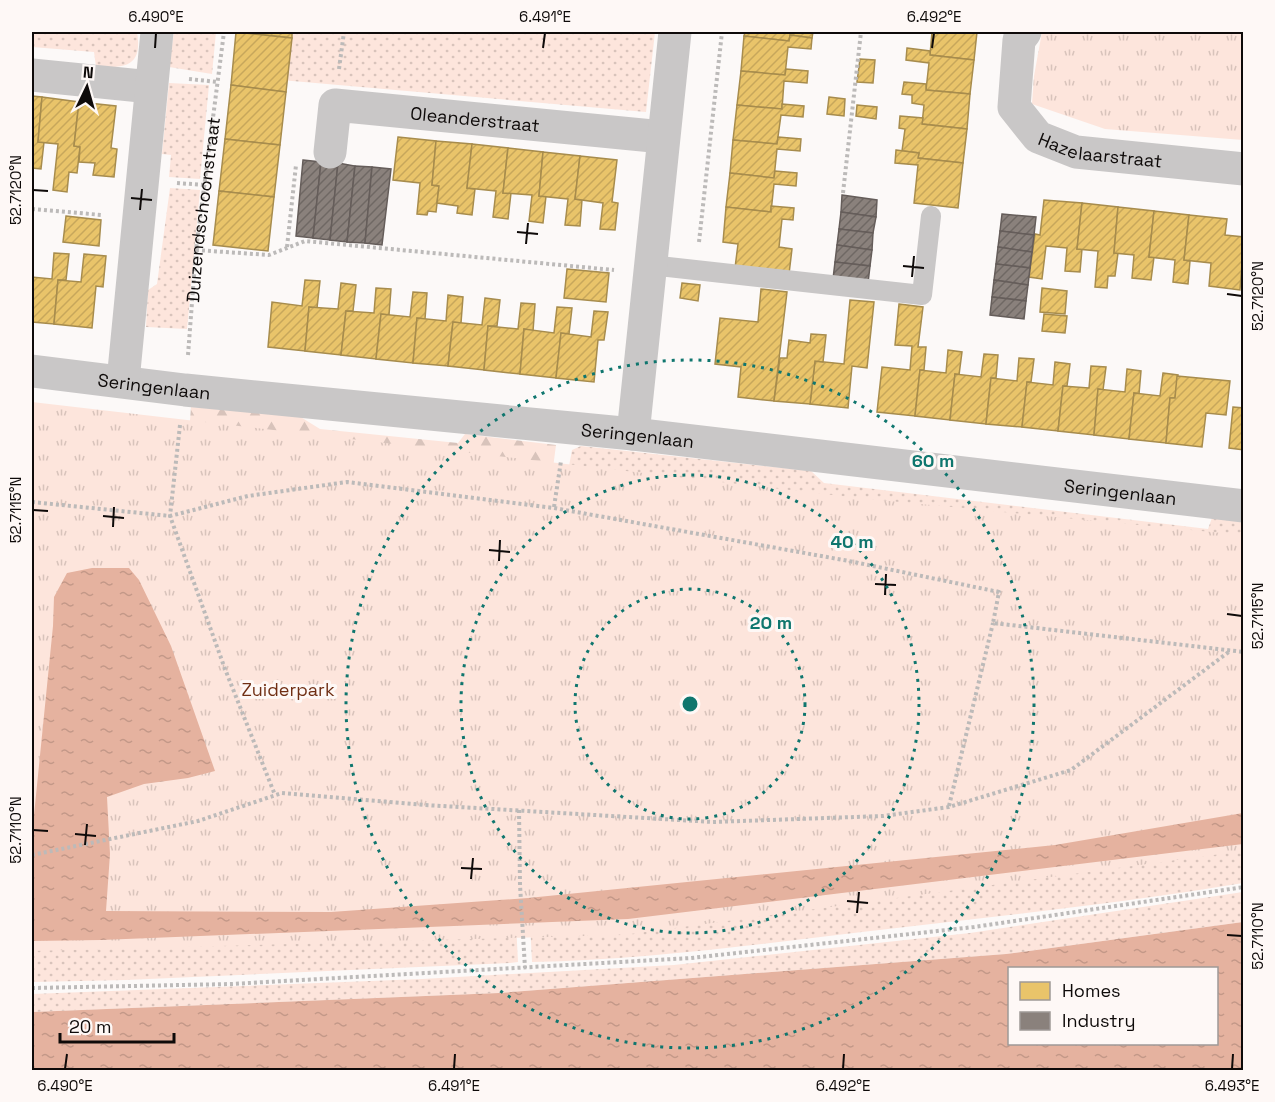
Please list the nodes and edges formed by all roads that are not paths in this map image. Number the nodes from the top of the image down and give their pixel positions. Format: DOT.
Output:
graph roads {
  1 [pos="157,32"];
  2 [pos="675,32"];
  3 [pos="1024,32"];
  4 [pos="32,75"];
  5 [pos="151,87"];
  6 [pos="663,137"];
  7 [pos="330,152"];
  8 [pos="1244,169"];
  9 [pos="930,216"];
  10 [pos="650,269"];
  11 [pos="32,371"];
  12 [pos="123,381"];
  13 [pos="633,434"];
  14 [pos="1244,507"];
  1 -- 5 [label="street"];
  2 -- 6 [label="street"];
  3 -- 8 [label="street, Hazelaarstraat"];
  4 -- 5 [label="street"];
  5 -- 12 [label="street"];
  6 -- 7 [label="street, Oleanderstraat"];
  6 -- 10 [label="street"];
  9 -- 10 [label="lane"];
  10 -- 13 [label="street"];
  11 -- 12 [label="street, Seringenlaan"];
  12 -- 13 [label="street, Seringenlaan"];
  13 -- 14 [label="street, Seringenlaan"];
}
